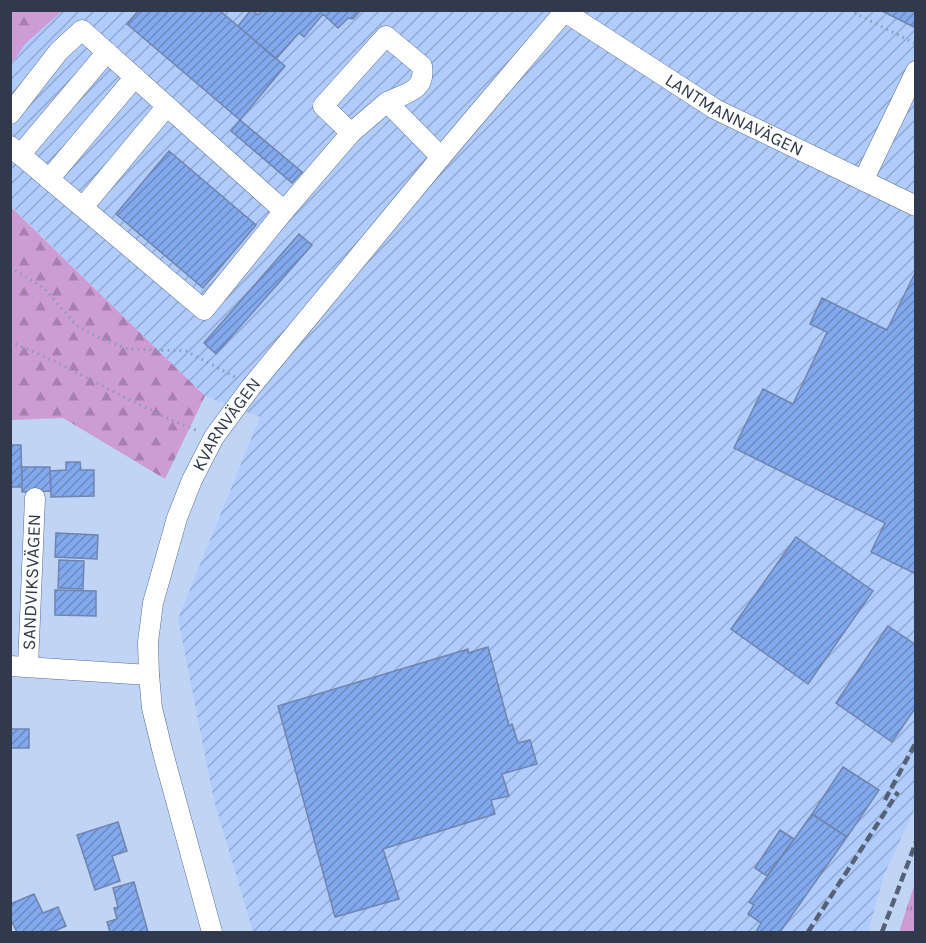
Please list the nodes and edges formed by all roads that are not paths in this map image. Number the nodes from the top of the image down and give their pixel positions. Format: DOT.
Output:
graph roads {
  1 [pos="563,11"];
  2 [pos="107,52"];
  3 [pos="915,71"];
  4 [pos="135,77"];
  5 [pos="910,98"];
  6 [pos="387,102"];
  7 [pos="167,106"];
  8 [pos="10,114"];
  9 [pos="351,133"];
  10 [pos="15,150"];
  11 [pos="441,157"];
  12 [pos="49,179"];
  13 [pos="864,179"];
  14 [pos="915,206"];
  15 [pos="83,207"];
  16 [pos="284,211"];
  17 [pos="35,498"];
  18 [pos="19,666"];
  19 [pos="149,675"];
  20 [pos="212,933"];
  1 -- 11 [label="street, KVARNVÄGEN"];
  1 -- 13 [label="street, LANTMANNAVÄGEN"];
  2 -- 4 [label="street"];
  2 -- 8 [label="street"];
  2 -- 10 [label="street"];
  3 -- 5 [label="street"];
  4 -- 7 [label="street"];
  4 -- 12 [label="street"];
  5 -- 13 [label="street"];
  6 -- 9 [label="street"];
  6 -- 9 [label="street"];
  6 -- 11 [label="street"];
  7 -- 15 [label="street"];
  7 -- 16 [label="street"];
  9 -- 16 [label="street"];
  10 -- 12 [label="street"];
  11 -- 19 [label="street, KVARNVÄGEN"];
  12 -- 15 [label="street"];
  13 -- 14 [label="street, LANTMANNAVÄGEN"];
  15 -- 16 [label="street"];
  17 -- 18 [label="street, SANDVIKSVÄGEN"];
  18 -- 19 [label="street, SANDVIKSVÄGEN"];
  19 -- 20 [label="street, KVARNVÄGEN"];
}
